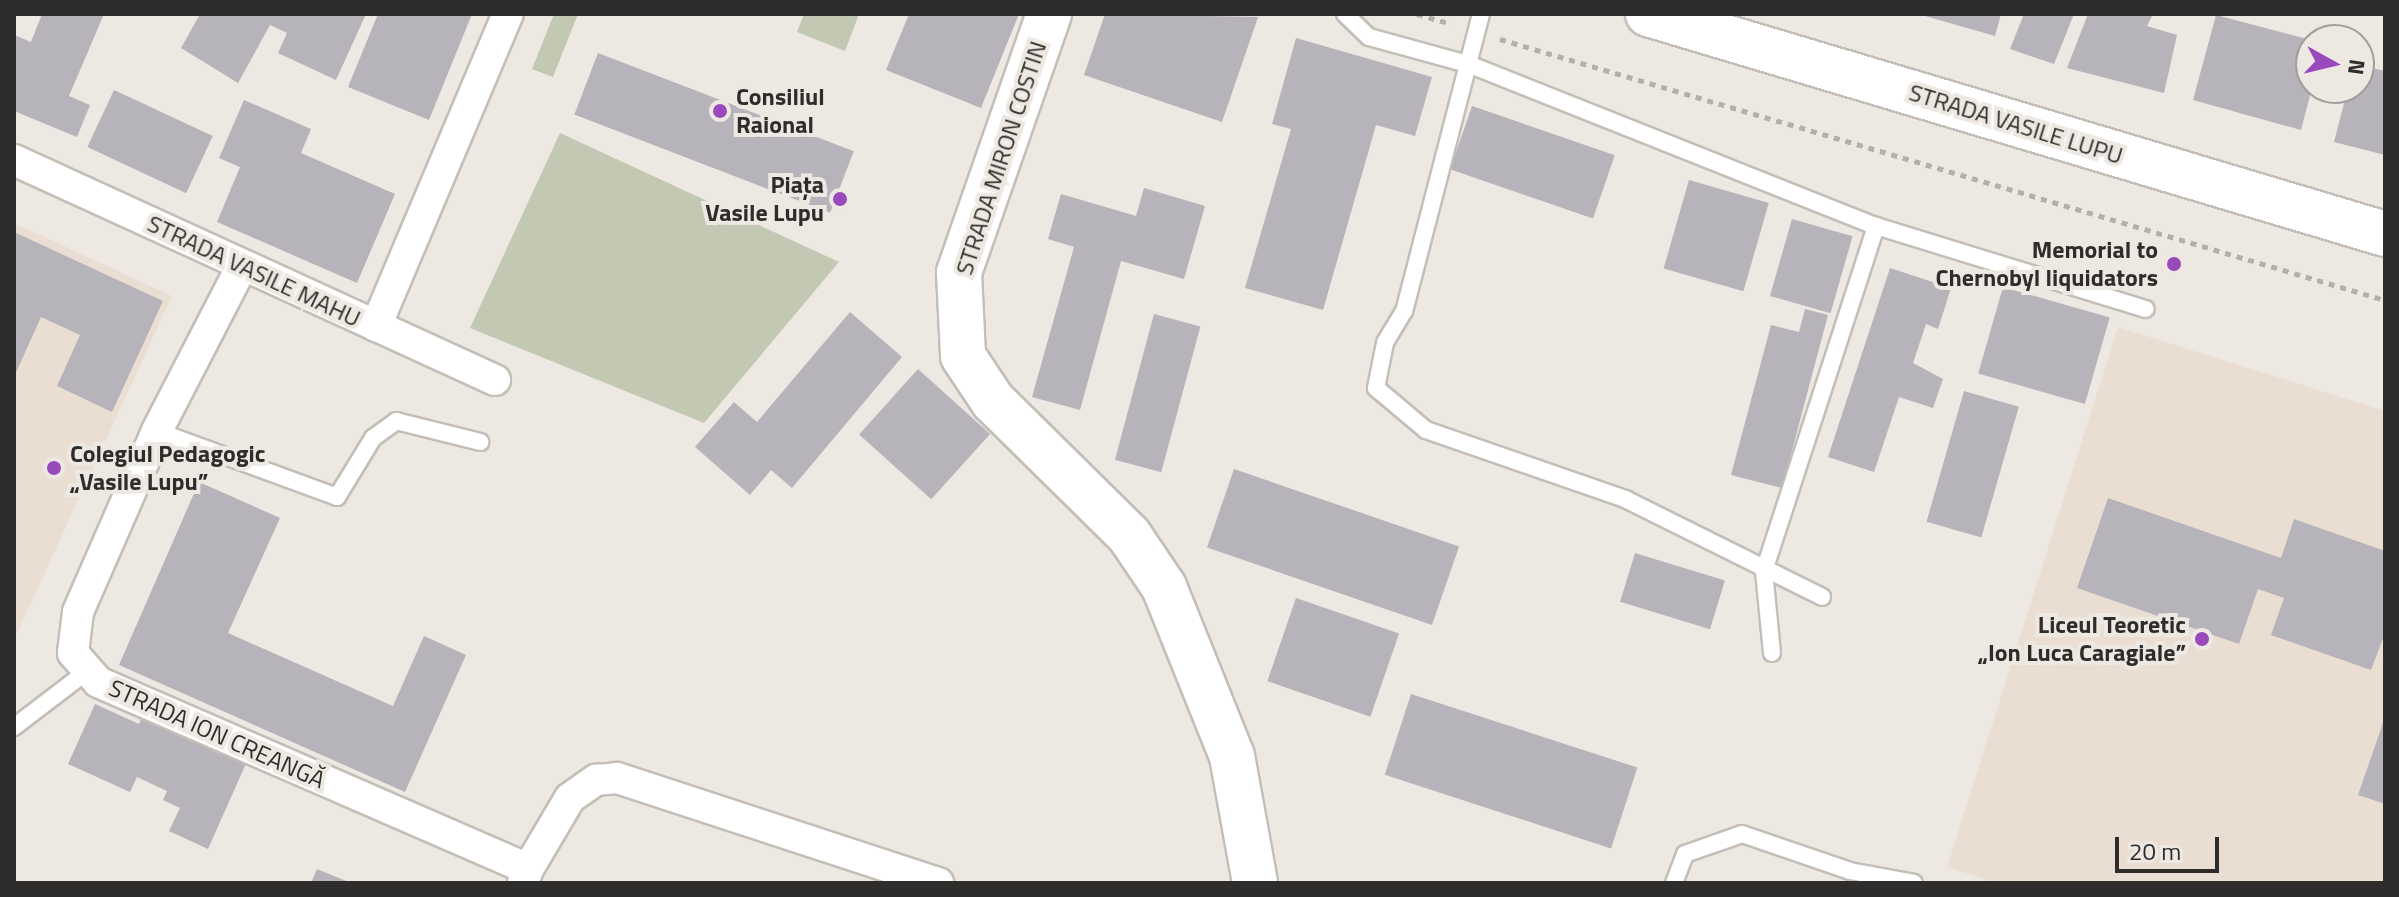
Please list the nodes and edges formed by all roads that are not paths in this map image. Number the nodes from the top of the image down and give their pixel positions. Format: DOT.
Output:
graph roads {
  1 [pos="508,14"];
  2 [pos="1049,14"];
  3 [pos="1345,14"];
  4 [pos="1481,14"];
  5 [pos="1648,14"];
  6 [pos="1468,64"];
  7 [pos="14,160"];
  8 [pos="1876,226"];
  9 [pos="2385,234"];
  10 [pos="242,266"];
  11 [pos="2146,309"];
  12 [pos="376,326"];
  13 [pos="495,380"];
  14 [pos="157,431"];
  15 [pos="480,442"];
  16 [pos="1764,571"];
  17 [pos="1822,597"];
  18 [pos="1772,653"];
  19 [pos="85,673"];
  20 [pos="14,727"];
  21 [pos="526,876"];
  22 [pos="938,883"];
  23 [pos="1255,883"];
  24 [pos="1674,883"];
  25 [pos="1914,883"];
  1 -- 12 [label="street"];
  2 -- 23 [label="street, STRADA MIRON COSTIN"];
  3 -- 6 [label="lane"];
  4 -- 6 [label="lane"];
  5 -- 9 [label="street, STRADA VASILE LUPU"];
  6 -- 8 [label="lane"];
  6 -- 16 [label="lane"];
  7 -- 10 [label="street, STRADA VASILE MAHU"];
  8 -- 11 [label="lane"];
  8 -- 16 [label="lane"];
  10 -- 12 [label="street, STRADA VASILE MAHU"];
  10 -- 14 [label="street, STRADA ION CREANGĂ"];
  12 -- 13 [label="street, STRADA VASILE MAHU"];
  14 -- 15 [label="lane"];
  14 -- 19 [label="street, STRADA ION CREANGĂ"];
  16 -- 17 [label="lane"];
  16 -- 18 [label="lane"];
  19 -- 20 [label="lane"];
  19 -- 21 [label="street, STRADA ION CREANGĂ"];
  21 -- 22 [label="street"];
  24 -- 25 [label="lane"];
}
